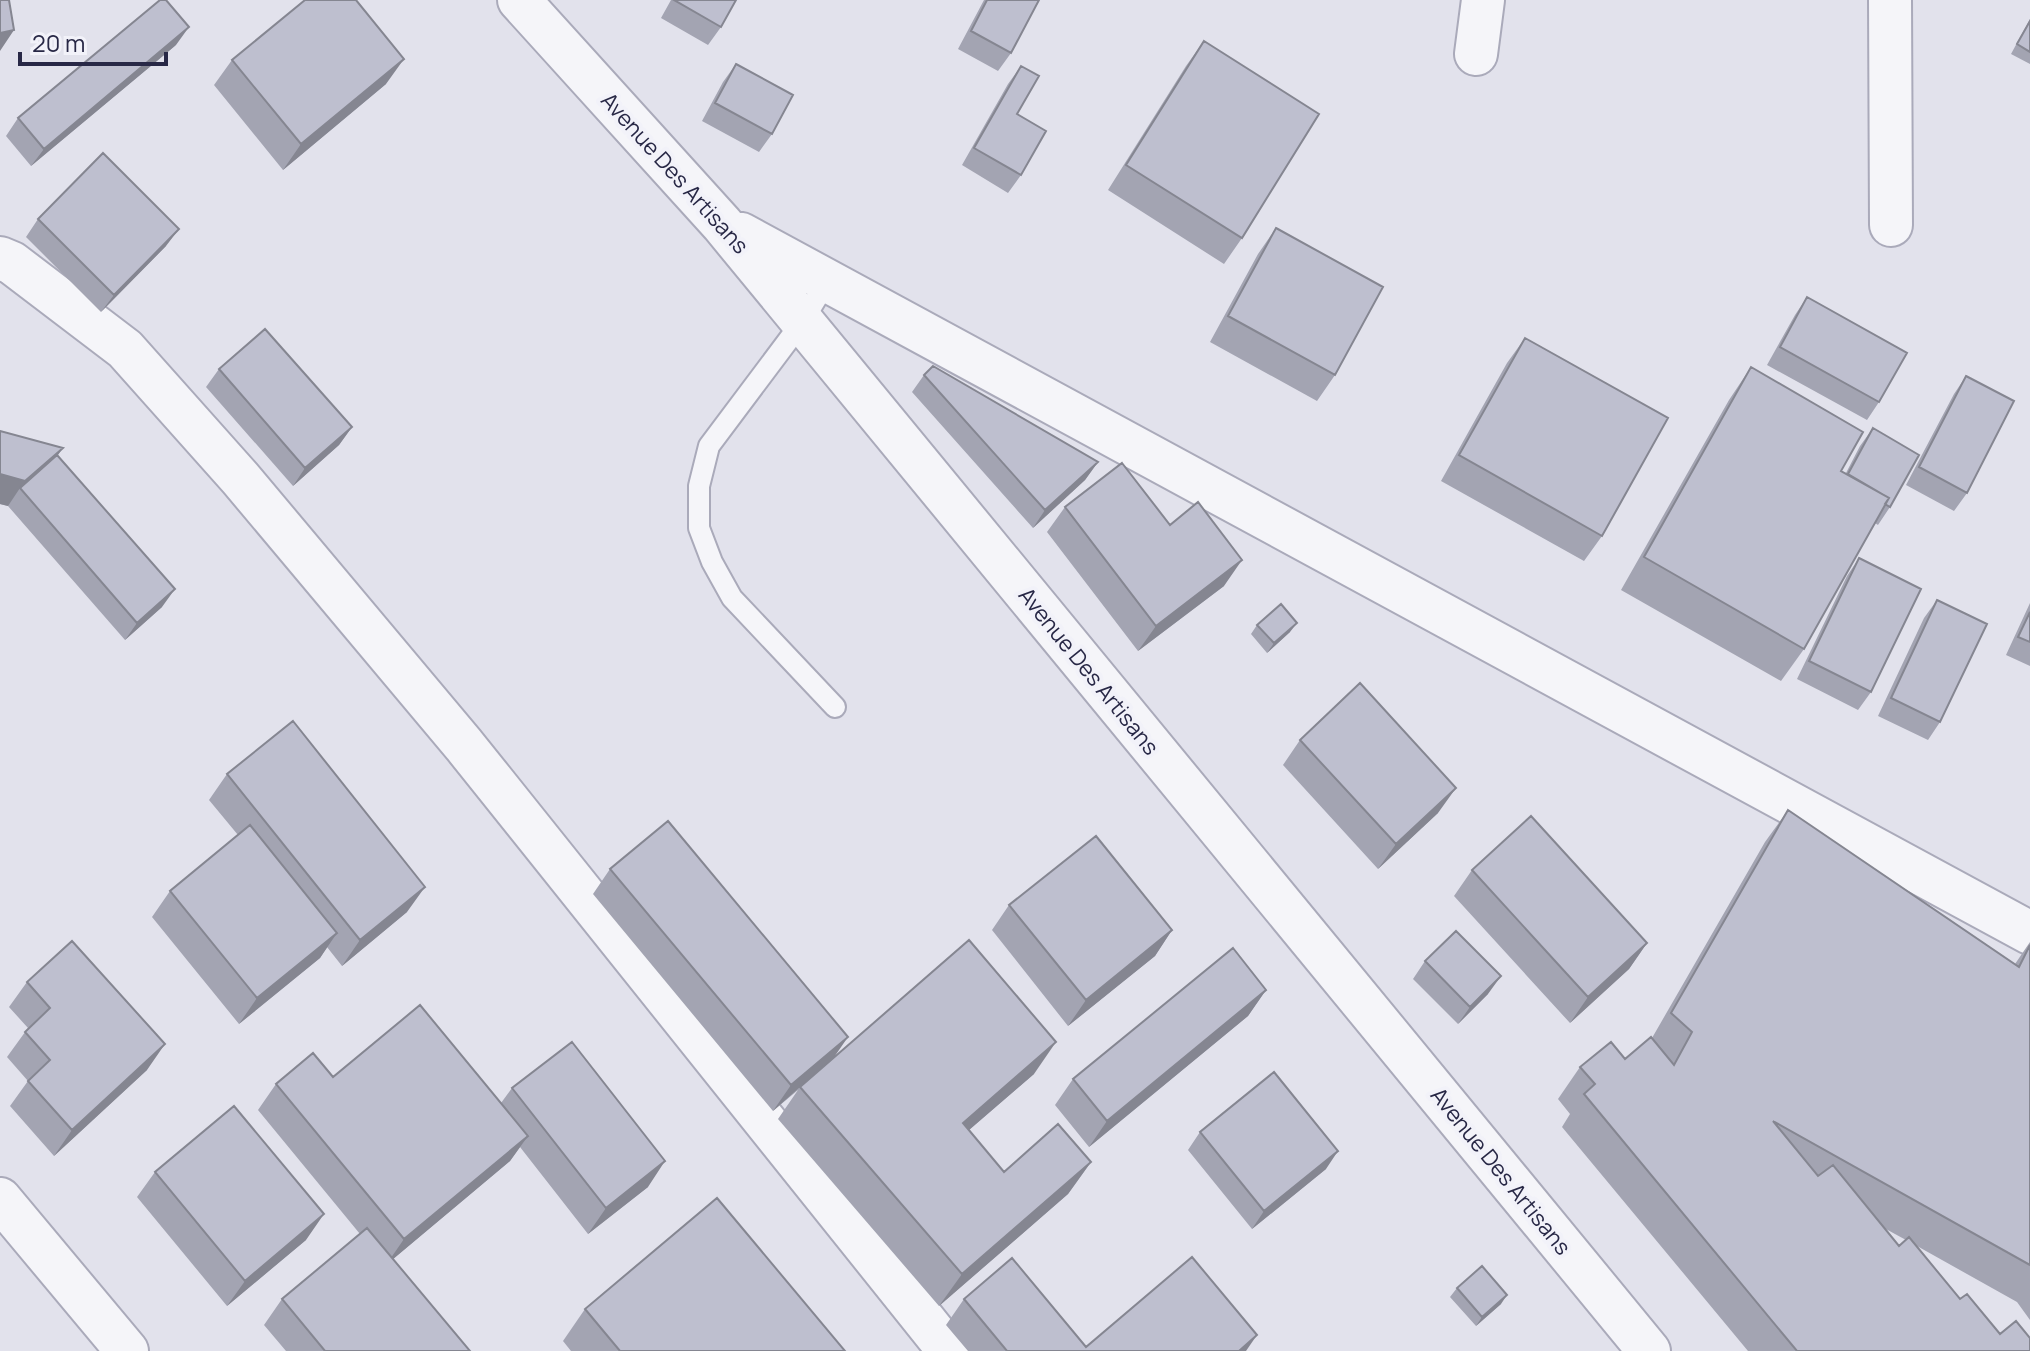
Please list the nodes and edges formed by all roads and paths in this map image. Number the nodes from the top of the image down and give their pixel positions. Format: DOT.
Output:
graph roads {
  1 [pos="519,0"];
  2 [pos="1483,0"];
  3 [pos="1890,0"];
  4 [pos="1476,54"];
  5 [pos="722,224"];
  6 [pos="1891,225"];
  7 [pos="0,258"];
  8 [pos="827,281"];
  9 [pos="802,322"];
  10 [pos="835,707"];
  11 [pos="2030,933"];
  12 [pos="0,1199"];
  13 [pos="127,1351"];
  14 [pos="949,1351"];
  15 [pos="1649,1351"];
  1 -- 5 [label="street, Avenue Des Artisans"];
  2 -- 4 [label="street"];
  3 -- 6 [label="street"];
  5 -- 8 [label="street"];
  5 -- 9 [label="street, Avenue Des Artisans"];
  7 -- 14 [label="street"];
  8 -- 9 [label="lane"];
  8 -- 11 [label="street"];
  9 -- 10 [label="lane"];
  9 -- 15 [label="street, Avenue Des Artisans"];
  12 -- 13 [label="street"];
}
